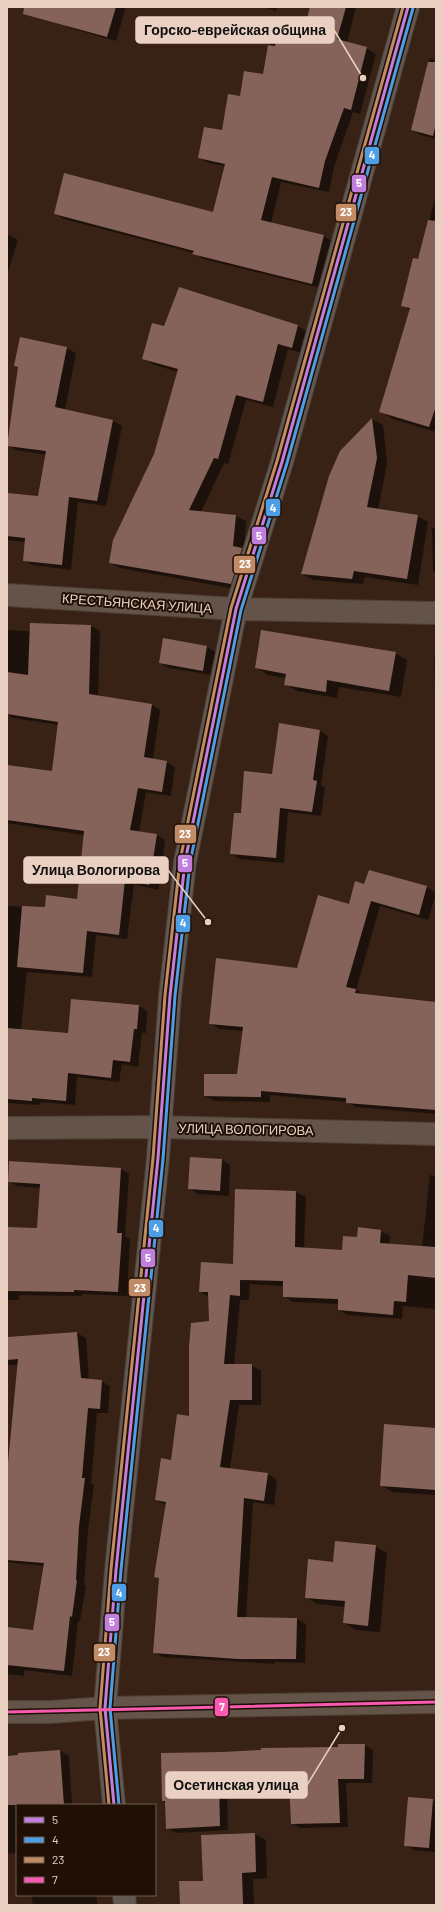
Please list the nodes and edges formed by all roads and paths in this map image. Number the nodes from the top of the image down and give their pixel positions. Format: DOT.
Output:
graph roads {
  1 [pos="408,7"];
  2 [pos="7,595"];
  3 [pos="236,609"];
  4 [pos="436,613"];
  5 [pos="159,1127"];
  6 [pos="7,1128"];
  7 [pos="436,1134"];
  8 [pos="436,1702"];
  9 [pos="105,1708"];
  10 [pos="7,1712"];
  11 [pos="114,1804"];
  1 -- 3 [label="main road"];
  2 -- 3 [label="street, КРЕСТЬЯНСКАЯ УЛИЦА"];
  3 -- 4 [label="street, КРЕСТЬЯНСКАЯ УЛИЦА"];
  3 -- 5 [label="main road"];
  5 -- 6 [label="street, УЛИЦА ВОЛОГИРОВА"];
  5 -- 7 [label="street, УЛИЦА ВОЛОГИРОВА"];
  5 -- 9 [label="main road"];
  8 -- 9 [label="street"];
  9 -- 10 [label="street"];
  9 -- 11 [label="main road"];
}
